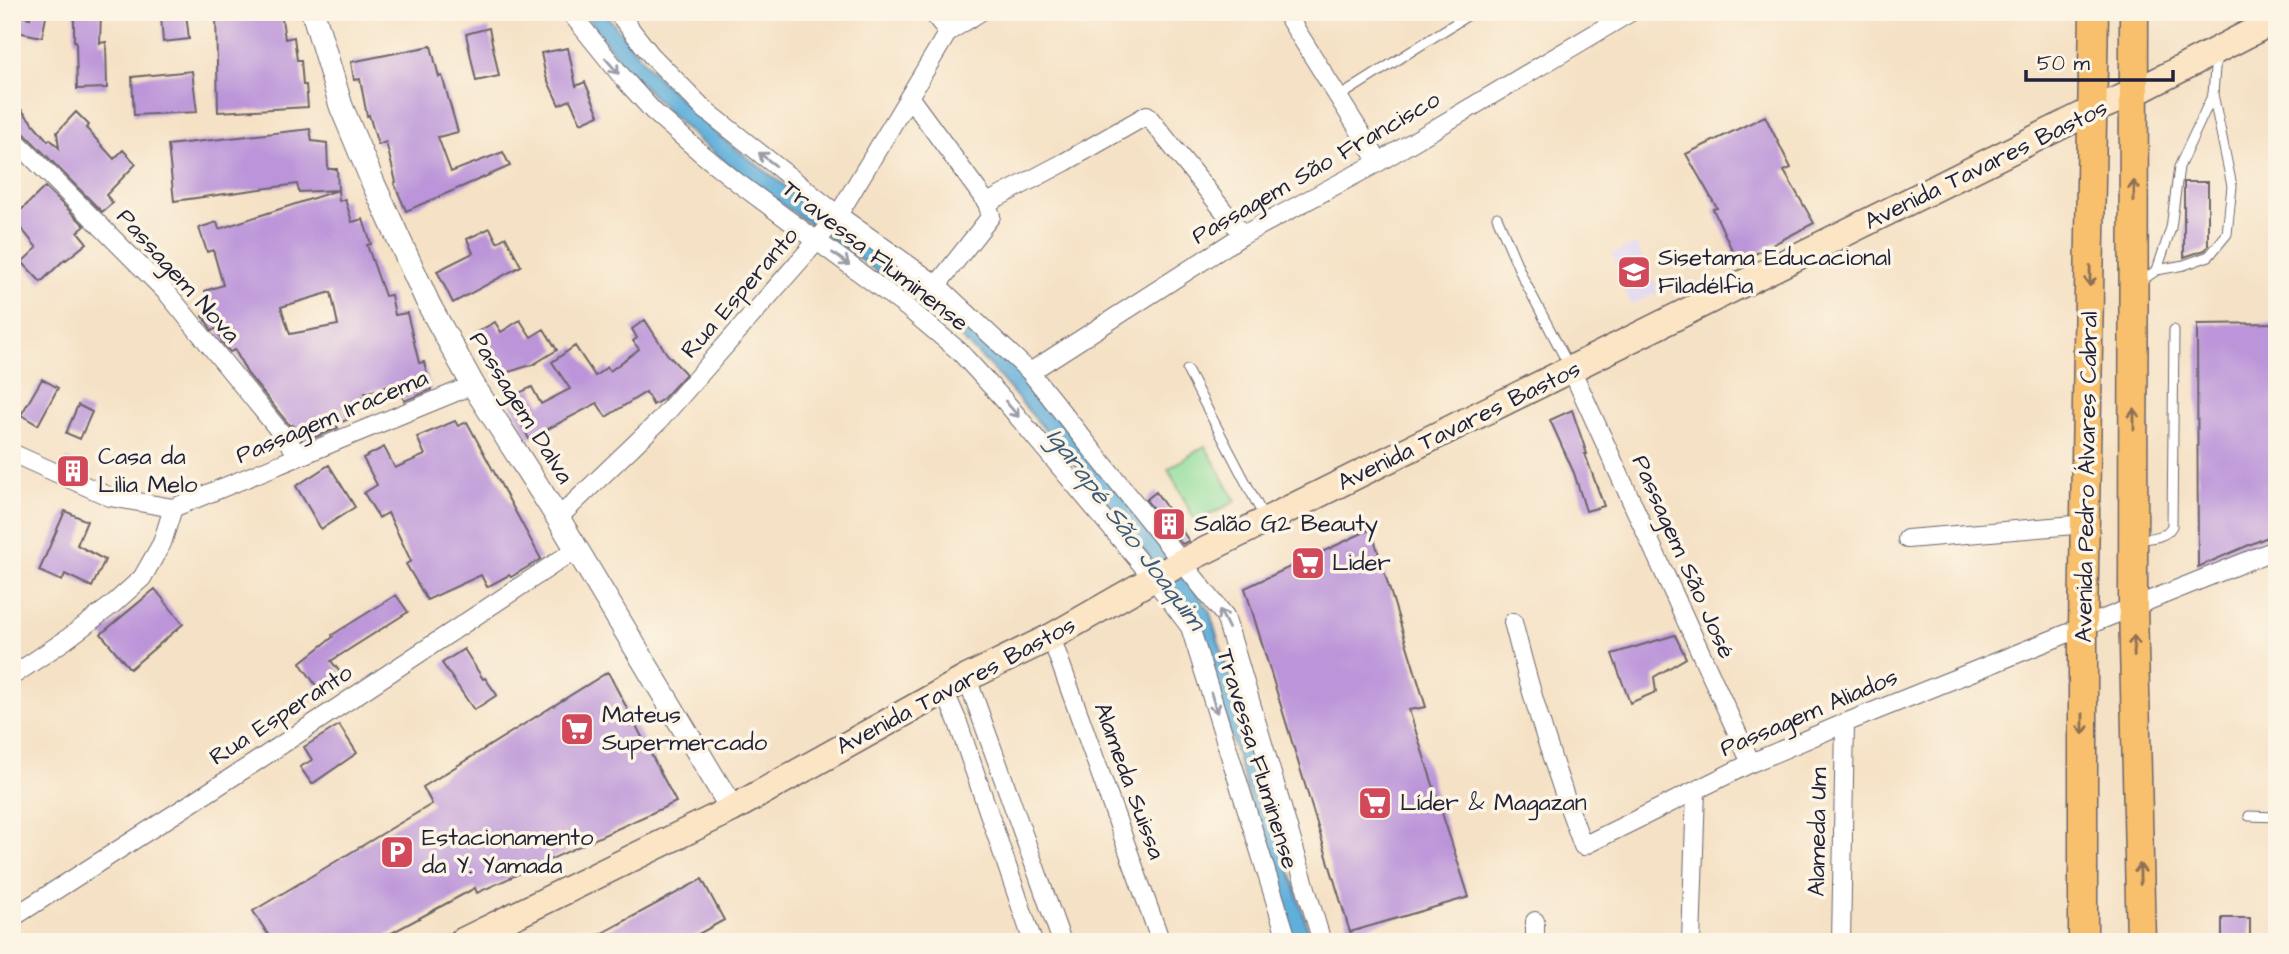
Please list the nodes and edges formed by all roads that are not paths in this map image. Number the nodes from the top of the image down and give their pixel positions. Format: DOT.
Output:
graph roads {
  1 [pos="313,12"];
  2 [pos="570,12"];
  3 [pos="617,12"];
  4 [pos="932,12"];
  5 [pos="980,12"];
  6 [pos="1285,12"];
  7 [pos="1631,12"];
  8 [pos="2094,12"];
  9 [pos="2134,12"];
  10 [pos="1470,14"];
  11 [pos="2277,19"];
  12 [pos="948,32"];
  13 [pos="2217,50"];
  14 [pos="2134,93"];
  15 [pos="2213,94"];
  16 [pos="1339,97"];
  17 [pos="911,98"];
  18 [pos="2093,110"];
  19 [pos="12,136"];
  20 [pos="1379,162"];
  21 [pos="987,203"];
  22 [pos="1497,217"];
  23 [pos="836,218"];
  24 [pos="1243,235"];
  25 [pos="819,239"];
  26 [pos="2157,270"];
  27 [pos="937,285"];
  28 [pos="2134,286"];
  29 [pos="2174,330"];
  30 [pos="1187,370"];
  31 [pos="1572,370"];
  32 [pos="1030,372"];
  33 [pos="473,385"];
  34 [pos="12,453"];
  35 [pos="299,455"];
  36 [pos="173,508"];
  37 [pos="558,518"];
  38 [pos="1266,521"];
  39 [pos="2086,524"];
  40 [pos="1907,539"];
  41 [pos="2133,540"];
  42 [pos="2277,549"];
  43 [pos="575,550"];
  44 [pos="1167,570"];
  45 [pos="2133,606"];
  46 [pos="1513,622"];
  47 [pos="2083,626"];
  48 [pos="1051,637"];
  49 [pos="12,676"];
  50 [pos="955,684"];
  51 [pos="1845,723"];
  52 [pos="1751,763"];
  53 [pos="1696,790"];
  54 [pos="732,809"];
  55 [pos="2249,816"];
  56 [pos="2277,817"];
  57 [pos="12,918"];
  58 [pos="1535,921"];
  59 [pos="461,942"];
  60 [pos="1033,942"];
  61 [pos="1062,942"];
  62 [pos="1161,942"];
  63 [pos="1288,942"];
  64 [pos="1322,942"];
  65 [pos="1535,942"];
  66 [pos="1691,942"];
  67 [pos="1841,942"];
  68 [pos="2083,942"];
  69 [pos="2141,942"];
  1 -- 33 [label="street, Passagem Dalva"];
  2 -- 25 [label="street, Travessa Fluminense, one-way"];
  23 -- 3 [label="street, one-way"];
  4 -- 12 [label="street"];
  5 -- 12 [label="street, Rua Esperanto"];
  6 -- 16 [label="street"];
  7 -- 20 [label="street, Passagem São Francisco"];
  8 -- 18 [label="main road, Avenida Pedro Álvares Cabral"];
  9 -- 14 [label="main road, Avenida Pedro Álvares Cabral"];
  10 -- 16 [label="lane"];
  11 -- 13 [label="main road, Avenida Tavares Bastos"];
  12 -- 17 [label="street, Rua Esperanto"];
  13 -- 14 [label="main road, Avenida Tavares Bastos"];
  13 -- 15 [label="lane"];
  14 -- 18 [label="main road, Avenida Tavares Bastos"];
  28 -- 14 [label="main road, Avenida Pedro Álvares Cabral, one-way"];
  15 -- 26 [label="lane"];
  15 -- 26 [label="lane"];
  16 -- 20 [label="street"];
  17 -- 21 [label="street"];
  17 -- 23 [label="street, Rua Esperanto"];
  18 -- 31 [label="main road, Avenida Tavares Bastos"];
  18 -- 39 [label="main road, Avenida Pedro Álvares Cabral, one-way"];
  19 -- 35 [label="street, Passagem Nova"];
  20 -- 24 [label="street, Passagem São Francisco"];
  21 -- 24 [label="street"];
  21 -- 27 [label="street"];
  22 -- 31 [label="lane"];
  23 -- 25 [label="street, Rua Esperanto"];
  23 -- 27 [label="street"];
  24 -- 32 [label="street, Passagem São Francisco"];
  25 -- 37 [label="street, Rua Esperanto"];
  25 -- 44 [label="street, Travessa Fluminense, one-way"];
  26 -- 28 [label="lane"];
  27 -- 32 [label="street"];
  41 -- 28 [label="main road, Avenida Pedro Álvares Cabral, one-way"];
  29 -- 41 [label="lane"];
  30 -- 38 [label="lane"];
  31 -- 38 [label="main road, Avenida Tavares Bastos"];
  31 -- 52 [label="street, Passagem São José"];
  32 -- 44 [label="street"];
  33 -- 35 [label="street, Passagem Iracema"];
  33 -- 37 [label="street, Passagem Dalva"];
  34 -- 36 [label="street"];
  35 -- 36 [label="street, Passagem Iracema"];
  36 -- 49 [label="street"];
  37 -- 43 [label="street, Passagem Dalva"];
  38 -- 44 [label="main road, Avenida Tavares Bastos"];
  39 -- 40 [label="street"];
  39 -- 47 [label="main road, Avenida Pedro Álvares Cabral"];
  41 -- 45 [label="main road, Avenida Pedro Álvares Cabral"];
  42 -- 45 [label="street, Passagem Aliados"];
  43 -- 54 [label="street, Passagem Dalva"];
  43 -- 57 [label="street, Rua Esperanto"];
  44 -- 48 [label="main road, Avenida Tavares Bastos"];
  44 -- 63 [label="street, Travessa Fluminense, one-way"];
  64 -- 44 [label="street, one-way"];
  45 -- 47 [label="street, Passagem Aliados"];
  69 -- 45 [label="main road, Avenida Pedro Álvares Cabral, one-way"];
  46 -- 53 [label="street, Passagem Aliados"];
  47 -- 51 [label="street, Passagem Aliados"];
  47 -- 68 [label="main road, Avenida Pedro Álvares Cabral, one-way"];
  48 -- 50 [label="main road, Avenida Tavares Bastos"];
  48 -- 62 [label="street, Alameda Suissa"];
  50 -- 54 [label="main road, Avenida Tavares Bastos"];
  50 -- 60 [label="street"];
  50 -- 61 [label="street"];
  51 -- 52 [label="street, Passagem Aliados"];
  51 -- 67 [label="street, Alameda Um"];
  52 -- 53 [label="street, Passagem Aliados"];
  53 -- 66 [label="street"];
  54 -- 59 [label="main road, Avenida Tavares Bastos"];
  55 -- 56 [label="lane"];
  58 -- 65 [label="street"];
}
